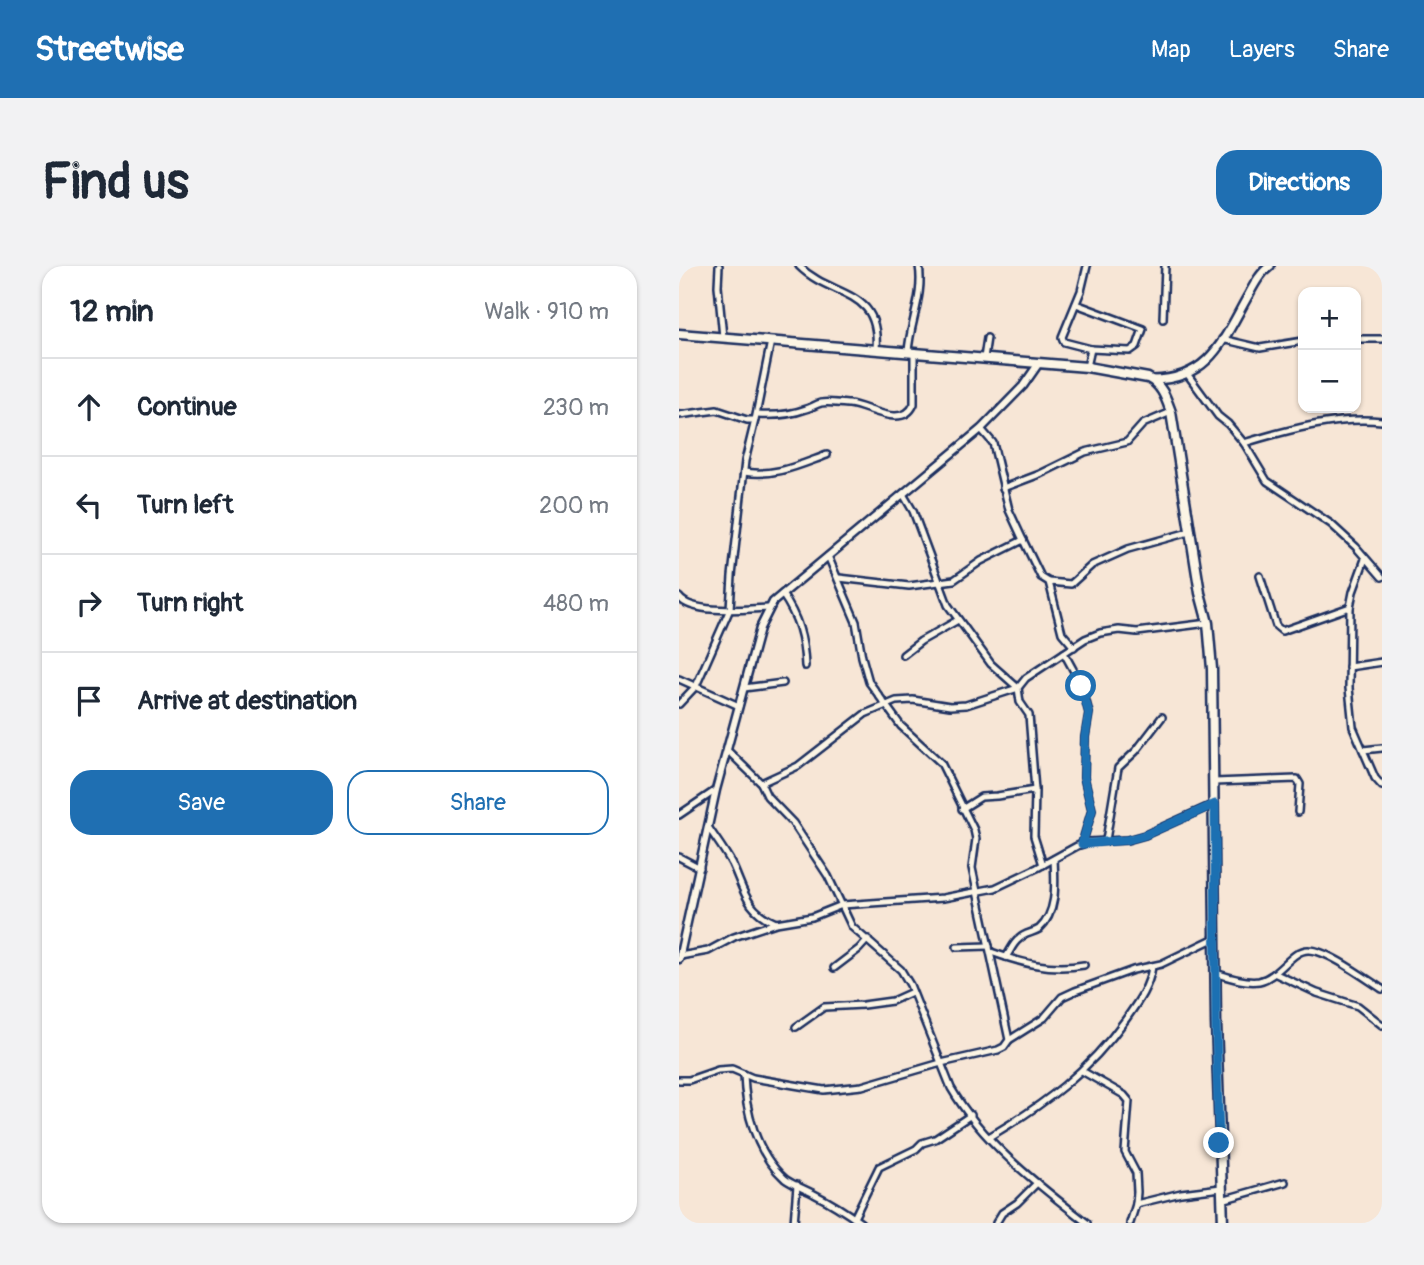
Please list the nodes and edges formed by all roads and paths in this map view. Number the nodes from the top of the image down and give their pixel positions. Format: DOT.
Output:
graph roads {
  1 [pos="719,266"];
  2 [pos="799,266"];
  3 [pos="919,266"];
  4 [pos="1087,266"];
  5 [pos="1165,266"];
  6 [pos="1271,266"];
  7 [pos="1076,304"];
  8 [pos="1163,319"];
  9 [pos="679,334"];
  10 [pos="723,337"];
  11 [pos="987,338"];
  12 [pos="1361,339"];
  13 [pos="1382,339"];
  14 [pos="1222,340"];
  15 [pos="771,341"];
  16 [pos="1298,342"];
  17 [pos="1091,349"];
  18 [pos="876,350"];
  19 [pos="911,352"];
  20 [pos="984,358"];
  21 [pos="1039,363"];
  22 [pos="1087,367"];
  23 [pos="1188,375"];
  24 [pos="1153,380"];
  25 [pos="1171,412"];
  26 [pos="679,415"];
  27 [pos="756,417"];
  28 [pos="1382,421"];
  29 [pos="981,429"];
  30 [pos="1244,443"];
  31 [pos="827,455"];
  32 [pos="744,472"];
  33 [pos="1003,488"];
  34 [pos="903,494"];
  35 [pos="1189,532"];
  36 [pos="1023,540"];
  37 [pos="828,556"];
  38 [pos="1365,559"];
  39 [pos="1260,576"];
  40 [pos="1382,577"];
  41 [pos="839,578"];
  42 [pos="940,582"];
  43 [pos="1049,582"];
  44 [pos="782,594"];
  45 [pos="679,597"];
  46 [pos="1350,607"];
  47 [pos="768,608"];
  48 [pos="730,609"];
  49 [pos="958,620"];
  50 [pos="1208,622"];
  51 [pos="1073,647"];
  52 [pos="1064,653"];
  53 [pos="904,655"];
  54 [pos="1382,662"];
  55 [pos="805,666"];
  56 [pos="1349,667"];
  57 [pos="679,679"];
  58 [pos="783,682"];
  59 [pos="696,686"];
  60 [pos="744,688"];
  61 [pos="1018,688"];
  62 [pos="679,704"];
  63 [pos="887,705"];
  64 [pos="739,706"];
  65 [pos="1162,717"];
  66 [pos="1382,748"];
  67 [pos="727,750"];
  68 [pos="1363,750"];
  69 [pos="1214,782"];
  70 [pos="761,783"];
  71 [pos="1382,786"];
  72 [pos="1035,789"];
  73 [pos="716,790"];
  74 [pos="1215,804"];
  75 [pos="962,809"];
  76 [pos="1298,812"];
  77 [pos="679,815"];
  78 [pos="708,827"];
  79 [pos="1106,840"];
  80 [pos="1082,844"];
  81 [pos="679,857"];
  82 [pos="1053,859"];
  83 [pos="1043,865"];
  84 [pos="700,868"];
  85 [pos="977,892"];
  86 [pos="842,905"];
  87 [pos="776,923"];
  88 [pos="1215,938"];
  89 [pos="868,939"];
  90 [pos="957,947"];
  91 [pos="990,949"];
  92 [pos="1006,957"];
  93 [pos="679,958"];
  94 [pos="1084,965"];
  95 [pos="1152,967"];
  96 [pos="834,968"];
  97 [pos="1215,973"];
  98 [pos="1276,974"];
  99 [pos="1382,989"];
  100 [pos="912,992"];
  101 [pos="1382,1025"];
  102 [pos="796,1027"];
  103 [pos="1009,1040"];
  104 [pos="941,1063"];
  105 [pos="1083,1071"];
  106 [pos="744,1074"];
  107 [pos="679,1080"];
  108 [pos="971,1115"];
  109 [pos="989,1137"];
  110 [pos="1285,1182"];
  111 [pos="1037,1183"];
  112 [pos="797,1185"];
  113 [pos="1221,1188"];
  114 [pos="1222,1200"];
  115 [pos="1136,1204"];
  116 [pos="854,1218"];
  117 [pos="794,1223"];
  118 [pos="861,1223"];
  119 [pos="996,1223"];
  120 [pos="1087,1223"];
  121 [pos="1130,1223"];
  122 [pos="1223,1223"];
  1 -- 10 [label="street"];
  2 -- 18 [label="street"];
  3 -- 19 [label="street"];
  4 -- 7 [label="street"];
  5 -- 8 [label="street"];
  6 -- 14 [label="main road"];
  7 -- 17 [label="street"];
  7 -- 17 [label="street"];
  9 -- 10 [label="main road"];
  10 -- 15 [label="main road"];
  11 -- 20 [label="street"];
  12 -- 13 [label="street"];
  14 -- 16 [label="street"];
  14 -- 23 [label="main road"];
  15 -- 18 [label="main road"];
  15 -- 27 [label="street"];
  17 -- 22 [label="street"];
  18 -- 19 [label="main road"];
  19 -- 20 [label="main road"];
  19 -- 27 [label="street"];
  20 -- 21 [label="main road"];
  21 -- 22 [label="main road"];
  21 -- 29 [label="street"];
  22 -- 24 [label="main road"];
  23 -- 24 [label="main road"];
  23 -- 30 [label="street"];
  24 -- 25 [label="main road"];
  25 -- 33 [label="street"];
  25 -- 35 [label="main road"];
  26 -- 27 [label="street"];
  27 -- 32 [label="street"];
  28 -- 30 [label="street"];
  29 -- 33 [label="street"];
  29 -- 34 [label="street"];
  30 -- 38 [label="street"];
  31 -- 32 [label="street"];
  32 -- 48 [label="street"];
  33 -- 36 [label="street"];
  34 -- 37 [label="street"];
  34 -- 42 [label="street"];
  35 -- 43 [label="street"];
  35 -- 50 [label="main road"];
  36 -- 42 [label="street"];
  36 -- 43 [label="street"];
  37 -- 41 [label="street"];
  37 -- 44 [label="street"];
  38 -- 40 [label="street"];
  38 -- 46 [label="street"];
  39 -- 46 [label="street"];
  41 -- 42 [label="street"];
  41 -- 63 [label="street"];
  42 -- 49 [label="street"];
  43 -- 51 [label="street"];
  44 -- 47 [label="street"];
  44 -- 55 [label="street"];
  45 -- 48 [label="street"];
  46 -- 56 [label="street"];
  47 -- 48 [label="street"];
  47 -- 60 [label="street"];
  48 -- 59 [label="street"];
  49 -- 53 [label="street"];
  49 -- 61 [label="street"];
  50 -- 51 [label="street"];
  50 -- 69 [label="main road"];
  51 -- 52 [label="street"];
  52 -- 61 [label="street"];
  52 -- 80 [label="street"];
  54 -- 56 [label="street"];
  56 -- 68 [label="street"];
  57 -- 59 [label="street"];
  58 -- 60 [label="street"];
  59 -- 62 [label="street"];
  59 -- 64 [label="street"];
  60 -- 64 [label="street"];
  61 -- 63 [label="street"];
  61 -- 72 [label="street"];
  63 -- 70 [label="street"];
  63 -- 75 [label="street"];
  64 -- 67 [label="street"];
  65 -- 79 [label="street"];
  66 -- 68 [label="street"];
  67 -- 70 [label="street"];
  67 -- 73 [label="street"];
  68 -- 71 [label="street"];
  69 -- 74 [label="main road"];
  69 -- 76 [label="street"];
  70 -- 86 [label="street"];
  72 -- 75 [label="street"];
  72 -- 83 [label="street"];
  73 -- 77 [label="street"];
  73 -- 78 [label="street"];
  74 -- 79 [label="street"];
  74 -- 88 [label="main road"];
  75 -- 85 [label="street"];
  78 -- 84 [label="street"];
  78 -- 87 [label="street"];
  79 -- 80 [label="street"];
  80 -- 82 [label="street"];
  81 -- 84 [label="street"];
  82 -- 83 [label="street"];
  82 -- 92 [label="street"];
  83 -- 85 [label="street"];
  84 -- 93 [label="street"];
  85 -- 86 [label="street"];
  85 -- 91 [label="street"];
  86 -- 87 [label="street"];
  86 -- 89 [label="street"];
  87 -- 93 [label="street"];
  88 -- 95 [label="street"];
  88 -- 97 [label="main road"];
  89 -- 96 [label="street"];
  89 -- 100 [label="street"];
  90 -- 91 [label="street"];
  91 -- 92 [label="street"];
  91 -- 103 [label="street"];
  92 -- 94 [label="street"];
  95 -- 103 [label="street"];
  95 -- 105 [label="street"];
  97 -- 98 [label="street"];
  97 -- 113 [label="main road"];
  98 -- 99 [label="street"];
  98 -- 101 [label="street"];
  100 -- 102 [label="street"];
  100 -- 104 [label="street"];
  103 -- 104 [label="street"];
  104 -- 106 [label="street"];
  104 -- 108 [label="street"];
  105 -- 109 [label="street"];
  105 -- 115 [label="street"];
  106 -- 107 [label="street"];
  106 -- 112 [label="street"];
  108 -- 109 [label="street"];
  108 -- 116 [label="street"];
  109 -- 111 [label="street"];
  110 -- 114 [label="street"];
  111 -- 119 [label="street"];
  111 -- 120 [label="street"];
  112 -- 116 [label="street"];
  112 -- 117 [label="street"];
  113 -- 114 [label="main road"];
  113 -- 115 [label="street"];
  114 -- 122 [label="main road"];
  115 -- 121 [label="street"];
  116 -- 118 [label="street"];
}
